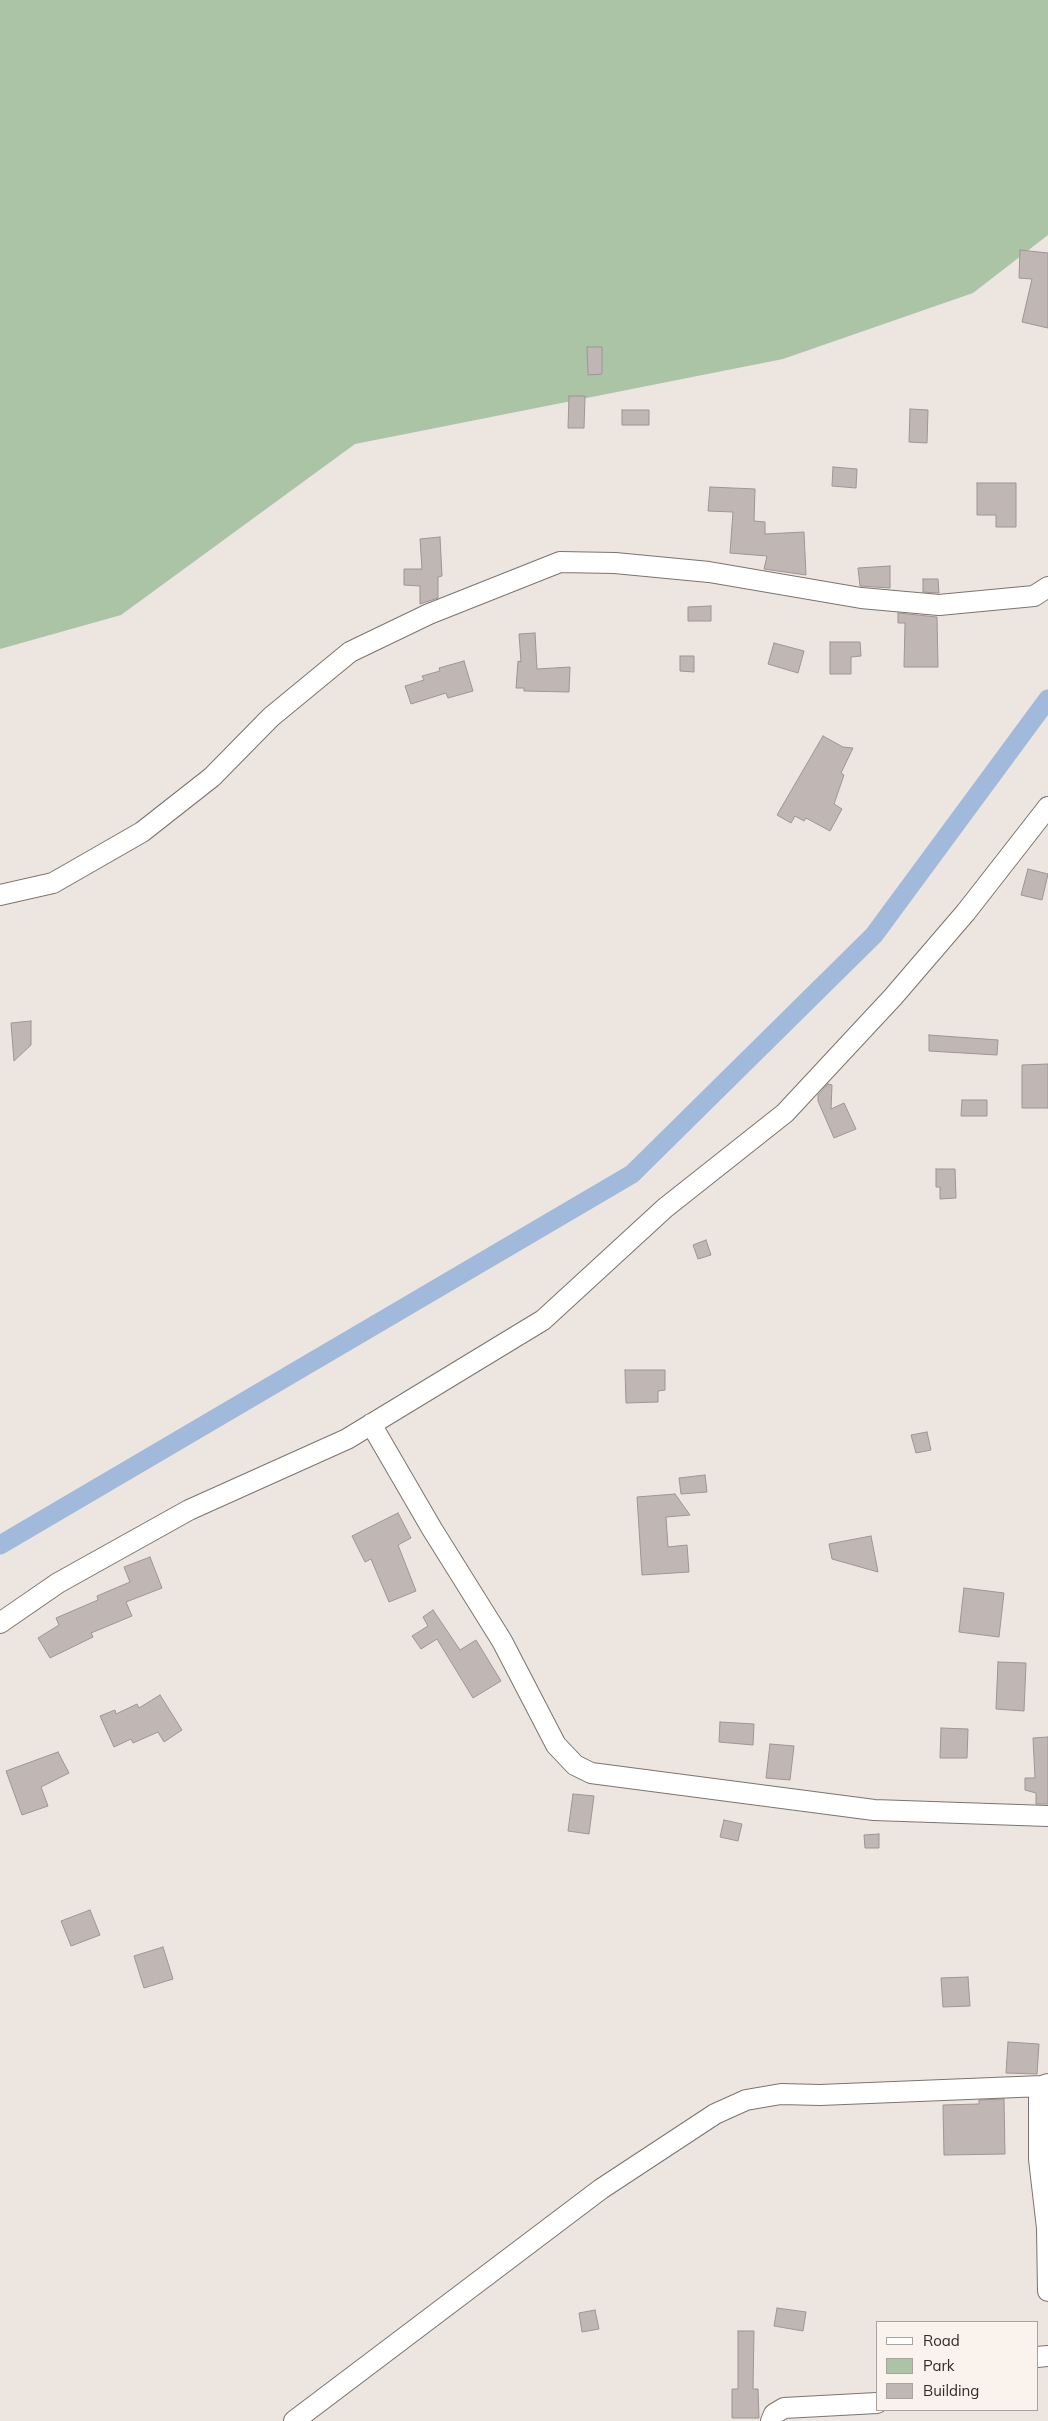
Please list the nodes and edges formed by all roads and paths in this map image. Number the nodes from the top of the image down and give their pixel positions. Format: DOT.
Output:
graph roads {
  1 [pos="1048,588"];
  2 [pos="1048,808"];
  3 [pos="0,895"];
  4 [pos="371,1424"];
  5 [pos="0,1622"];
  6 [pos="1048,1816"];
  7 [pos="1045,2085"];
  8 [pos="1048,2291"];
  9 [pos="876,2404"];
  10 [pos="294,2421"];
  11 [pos="771,2421"];
  1 -- 3 [label="street"];
  2 -- 4 [label="street"];
  4 -- 5 [label="street"];
  4 -- 6 [label="street"];
  7 -- 8 [label="street"];
  7 -- 10 [label="street"];
  9 -- 11 [label="street"];
}
